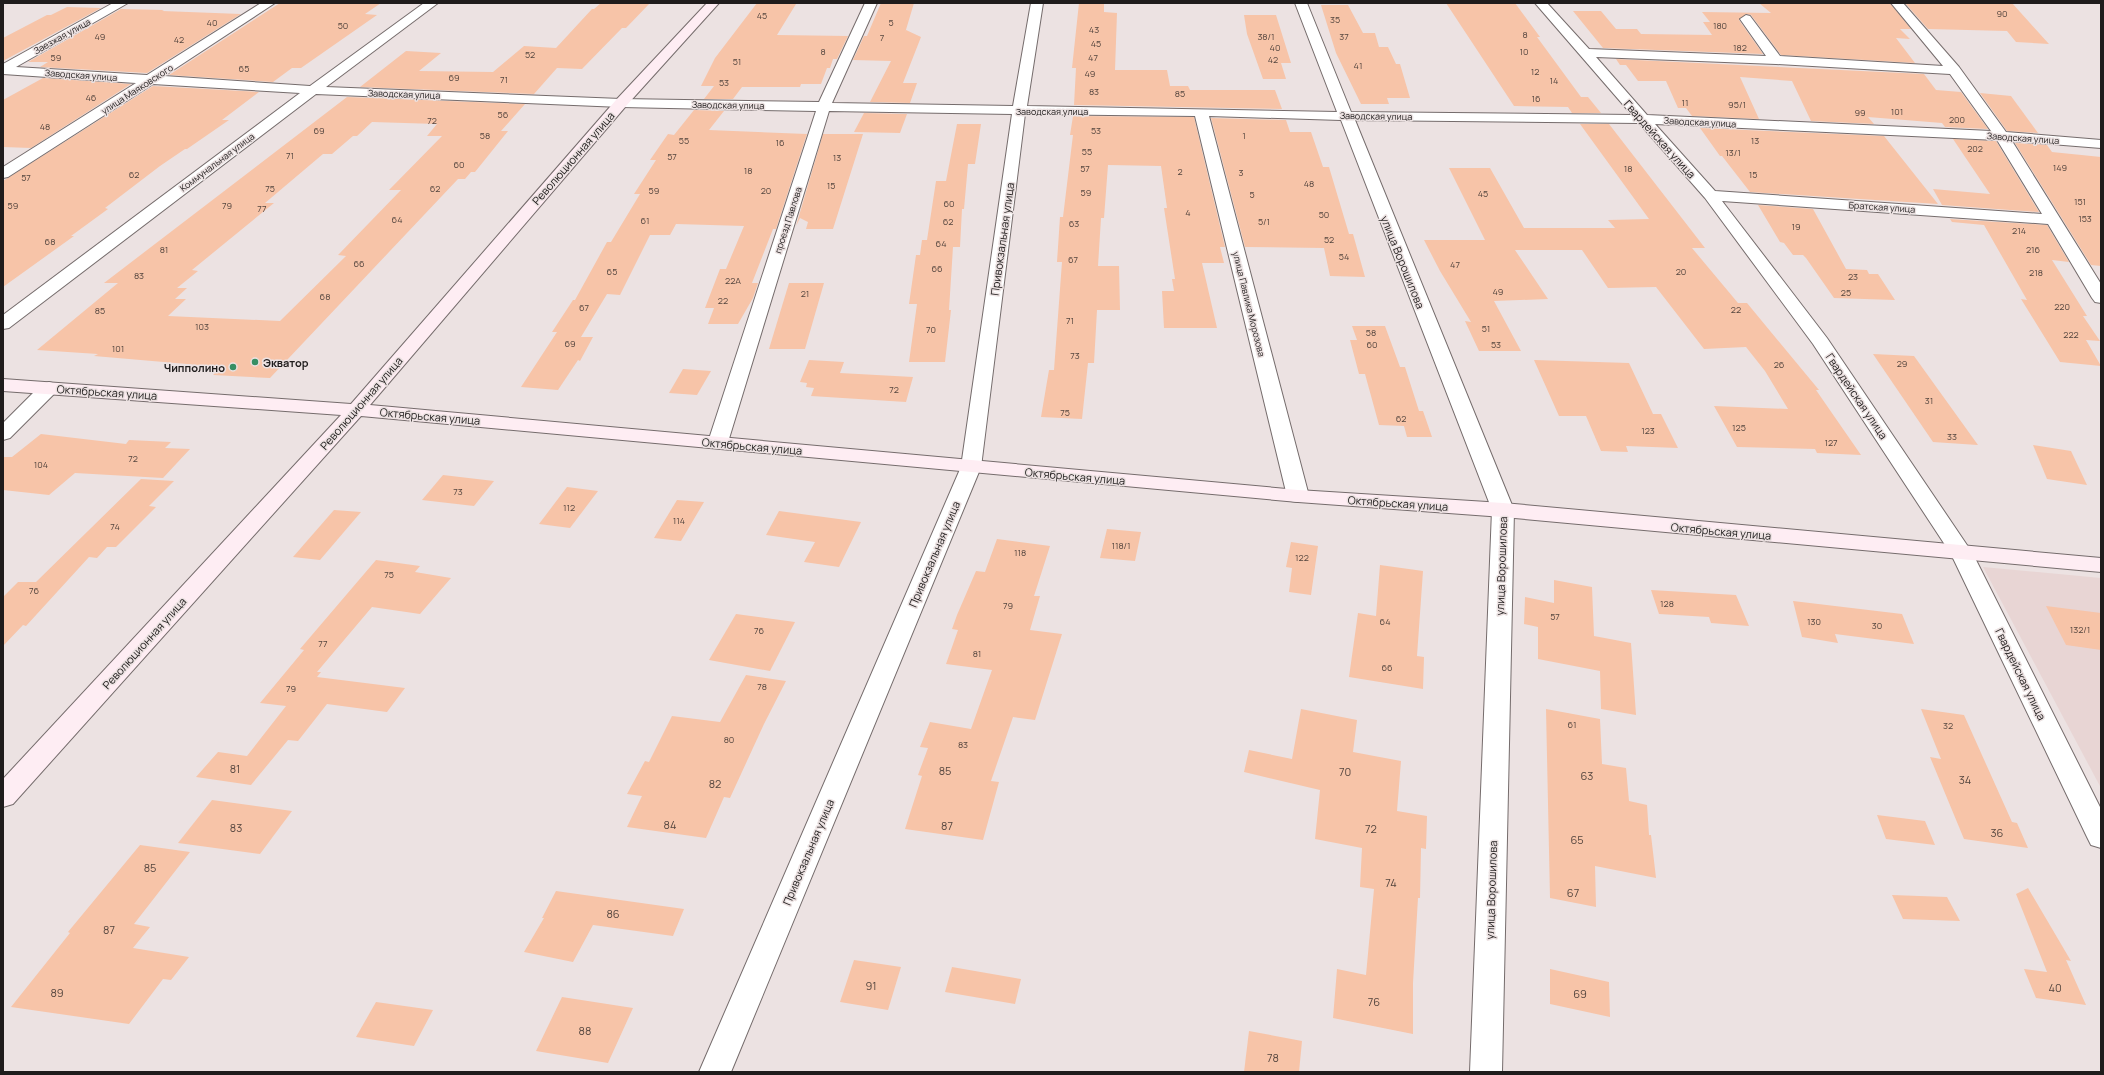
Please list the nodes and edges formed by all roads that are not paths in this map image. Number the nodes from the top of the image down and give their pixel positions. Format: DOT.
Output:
graph roads {
  1 [pos="122,3"];
  2 [pos="269,3"];
  3 [pos="432,3"];
  4 [pos="713,3"];
  5 [pos="871,3"];
  6 [pos="1037,3"];
  7 [pos="1301,3"];
  8 [pos="1541,3"];
  9 [pos="1897,3"];
  10 [pos="1746,19"];
  11 [pos="1584,53"];
  12 [pos="1776,60"];
  13 [pos="3,69"];
  14 [pos="1954,70"];
  15 [pos="151,80"];
  16 [pos="313,90"];
  17 [pos="621,103"];
  18 [pos="824,106"];
  19 [pos="1019,110"];
  20 [pos="1201,112"];
  21 [pos="1344,116"];
  22 [pos="1642,119"];
  23 [pos="2002,136"];
  24 [pos="2101,144"];
  25 [pos="3,174"];
  26 [pos="1710,195"];
  27 [pos="2054,220"];
  28 [pos="2101,298"];
  29 [pos="3,324"];
  30 [pos="3,385"];
  31 [pos="49,388"];
  32 [pos="356,410"];
  33 [pos="3,434"];
  34 [pos="718,442"];
  35 [pos="971,467"];
  36 [pos="1298,496"];
  37 [pos="1503,510"];
  38 [pos="1962,554"];
  39 [pos="2101,565"];
  40 [pos="3,797"];
  41 [pos="2101,837"];
  42 [pos="715,1072"];
  43 [pos="1486,1072"];
  1 -- 13 [label="street, Заезжая улица"];
  2 -- 15 [label="street, улица Маяковского"];
  3 -- 16 [label="street, Коммунальная улица"];
  4 -- 17 [label="street, Революционная улица"];
  5 -- 18 [label="street, проезд Павлова"];
  6 -- 19 [label="street, Привокзальная улица"];
  7 -- 21 [label="street, улица Ворошилова"];
  8 -- 11 [label="street, Гвардейская улица"];
  9 -- 14 [label="street"];
  10 -- 12 [label="street"];
  11 -- 12 [label="street"];
  11 -- 22 [label="street, Гвардейская улица"];
  12 -- 14 [label="street"];
  13 -- 15 [label="street, Заводская улица"];
  14 -- 23 [label="street"];
  15 -- 16 [label="street, Заводская улица"];
  15 -- 25 [label="street, улица Маяковского"];
  16 -- 17 [label="street, Заводская улица"];
  16 -- 29 [label="street, Коммунальная улица"];
  17 -- 18 [label="street, Заводская улица"];
  17 -- 32 [label="street, Революционная улица"];
  18 -- 19 [label="street, Заводская улица"];
  18 -- 34 [label="street, проезд Павлова"];
  19 -- 20 [label="street, Заводская улица"];
  19 -- 35 [label="street, Привокзальная улица"];
  20 -- 21 [label="street, Заводская улица"];
  20 -- 36 [label="street, улица Павлика Морозова"];
  21 -- 22 [label="street, Заводская улица"];
  21 -- 37 [label="street, улица Ворошилова"];
  22 -- 23 [label="street, Заводская улица"];
  22 -- 26 [label="street, Гвардейская улица"];
  23 -- 24 [label="street, Заводская улица"];
  23 -- 27 [label="street"];
  26 -- 27 [label="street, Братская улица"];
  26 -- 38 [label="street, Гвардейская улица"];
  27 -- 28 [label="street"];
  30 -- 31 [label="street, Октябрьская улица"];
  31 -- 32 [label="street, Октябрьская улица"];
  31 -- 33 [label="street, Октябрьская улица"];
  32 -- 34 [label="street, Октябрьская улица"];
  32 -- 40 [label="street, Революционная улица"];
  34 -- 35 [label="street, Октябрьская улица"];
  35 -- 36 [label="street, Октябрьская улица"];
  35 -- 42 [label="street, Привокзальная улица"];
  36 -- 37 [label="street, Октябрьская улица"];
  37 -- 38 [label="street, Октябрьская улица"];
  37 -- 43 [label="street, улица Ворошилова"];
  38 -- 39 [label="street, Октябрьская улица"];
  38 -- 41 [label="street, Гвардейская улица"];
}
